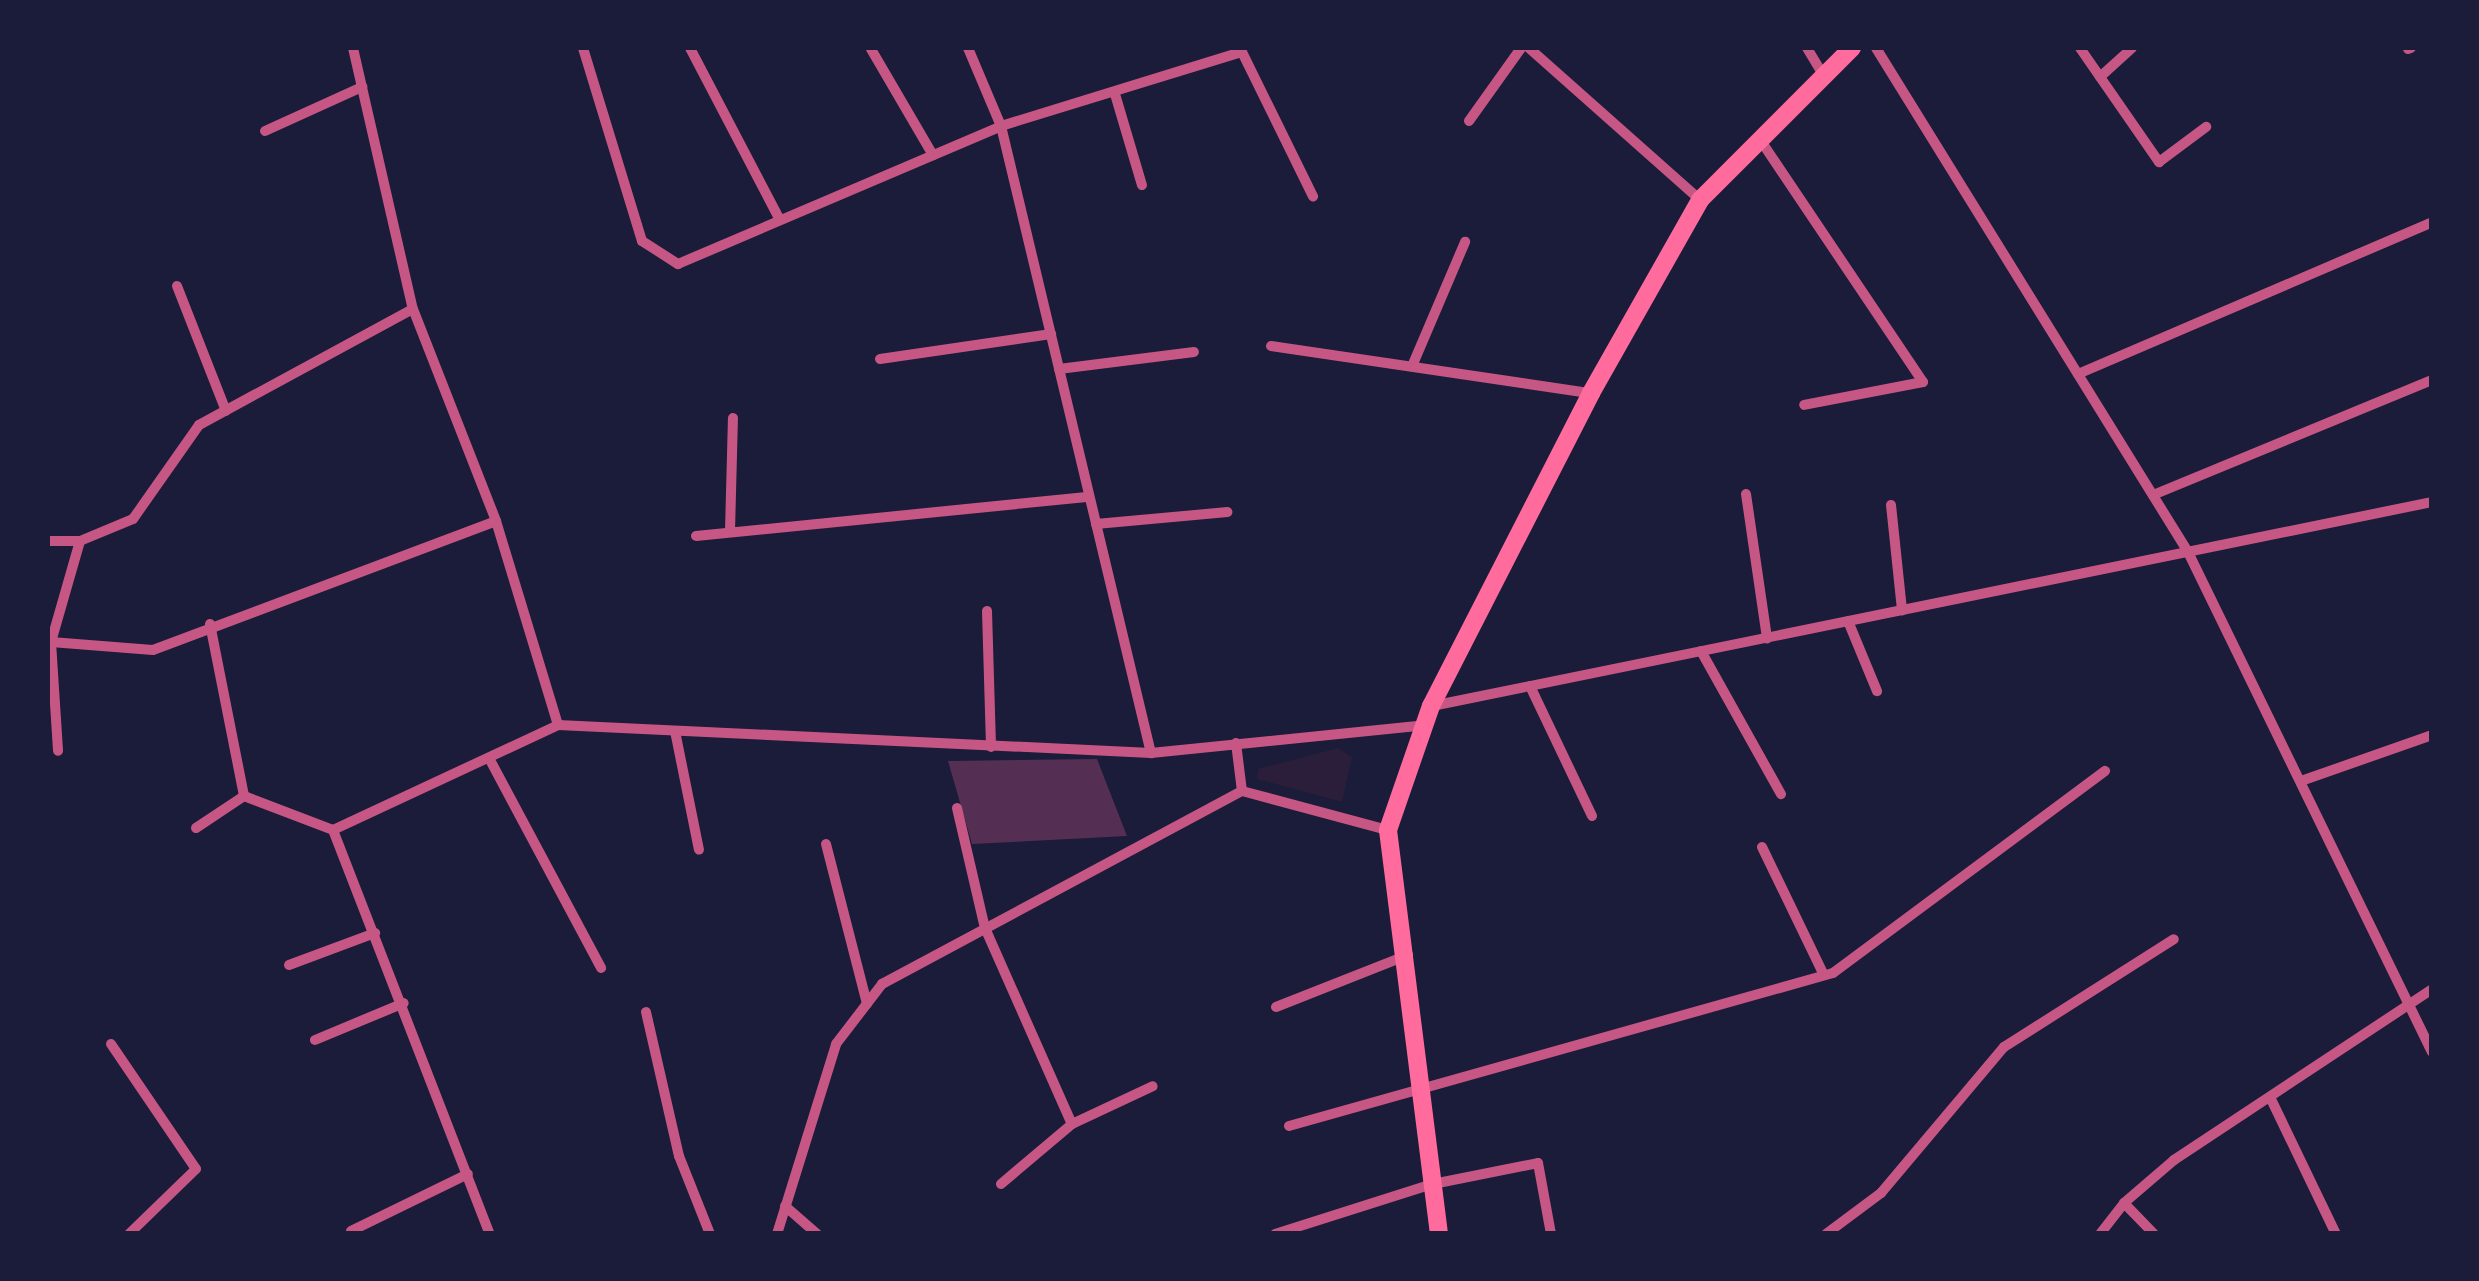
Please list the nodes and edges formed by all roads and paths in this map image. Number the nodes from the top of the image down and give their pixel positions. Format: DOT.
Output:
graph roads {
  1 [pos="353,48"];
  2 [pos="583,48"];
  3 [pos="690,48"];
  4 [pos="871,48"];
  5 [pos="968,48"];
  6 [pos="1521,48"];
  7 [pos="1529,48"];
  8 [pos="1807,48"];
  9 [pos="1852,48"];
  10 [pos="1876,48"];
  11 [pos="2080,48"];
  12 [pos="2132,48"];
  13 [pos="1824,76"];
  14 [pos="2100,77"];
  15 [pos="362,87"];
  16 [pos="1114,94"];
  17 [pos="1469,121"];
  18 [pos="1000,126"];
  19 [pos="2206,127"];
  20 [pos="265,131"];
  21 [pos="1759,137"];
  22 [pos="932,155"];
  23 [pos="1142,185"];
  24 [pos="1313,196"];
  25 [pos="1700,200"];
  26 [pos="780,220"];
  27 [pos="2432,222"];
  28 [pos="1465,242"];
  29 [pos="176,286"];
  30 [pos="413,309"];
  31 [pos="1050,334"];
  32 [pos="1272,346"];
  33 [pos="1194,352"];
  34 [pos="880,359"];
  35 [pos="1413,364"];
  36 [pos="1058,368"];
  37 [pos="2078,374"];
  38 [pos="2432,380"];
  39 [pos="1591,393"];
  40 [pos="1804,405"];
  41 [pos="226,411"];
  42 [pos="733,418"];
  43 [pos="1746,494"];
  44 [pos="2153,495"];
  45 [pos="1090,497"];
  46 [pos="2432,502"];
  47 [pos="1891,505"];
  48 [pos="1228,512"];
  49 [pos="496,521"];
  50 [pos="1096,524"];
  51 [pos="730,531"];
  52 [pos="696,536"];
  53 [pos="48,541"];
  54 [pos="80,541"];
  55 [pos="2188,552"];
  56 [pos="987,610"];
  57 [pos="1902,610"];
  58 [pos="1848,621"];
  59 [pos="210,624"];
  60 [pos="1767,638"];
  61 [pos="51,642"];
  62 [pos="1701,651"];
  63 [pos="1530,686"];
  64 [pos="1877,690"];
  65 [pos="1431,706"];
  66 [pos="1425,724"];
  67 [pos="558,726"];
  68 [pos="675,731"];
  69 [pos="2432,734"];
  70 [pos="1236,743"];
  71 [pos="991,747"];
  72 [pos="58,750"];
  73 [pos="1151,753"];
  74 [pos="489,758"];
  75 [pos="2105,770"];
  76 [pos="2300,782"];
  77 [pos="1242,791"];
  78 [pos="1781,794"];
  79 [pos="244,796"];
  80 [pos="957,808"];
  81 [pos="1592,816"];
  82 [pos="196,828"];
  83 [pos="332,830"];
  84 [pos="1388,830"];
  85 [pos="826,844"];
  86 [pos="1762,846"];
  87 [pos="700,850"];
  88 [pos="985,928"];
  89 [pos="375,933"];
  90 [pos="2174,939"];
  91 [pos="1409,954"];
  92 [pos="289,965"];
  93 [pos="601,968"];
  94 [pos="1824,975"];
  95 [pos="2432,989"];
  96 [pos="404,1003"];
  97 [pos="867,1004"];
  98 [pos="2408,1005"];
  99 [pos="1276,1007"];
  100 [pos="646,1012"];
  101 [pos="314,1040"];
  102 [pos="111,1044"];
  103 [pos="2432,1052"];
  104 [pos="1153,1086"];
  105 [pos="1423,1092"];
  106 [pos="2270,1097"];
  107 [pos="1072,1124"];
  108 [pos="1289,1126"];
  109 [pos="468,1174"];
  110 [pos="1001,1184"];
  111 [pos="1433,1184"];
  112 [pos="2124,1203"];
  113 [pos="786,1206"];
  114 [pos="144,1228"];
  115 [pos="351,1231"];
  116 [pos="129,1234"];
  117 [pos="490,1234"];
  118 [pos="710,1234"];
  119 [pos="777,1234"];
  120 [pos="817,1234"];
  121 [pos="1275,1234"];
  122 [pos="1438,1234"];
  123 [pos="1551,1234"];
  124 [pos="1826,1234"];
  125 [pos="2100,1234"];
  126 [pos="2154,1234"];
  127 [pos="2336,1234"];
  1 -- 15 [label="street"];
  2 -- 26 [label="street"];
  3 -- 26 [label="street"];
  4 -- 22 [label="street"];
  5 -- 18 [label="street"];
  6 -- 17 [label="street"];
  7 -- 25 [label="street"];
  8 -- 13 [label="street"];
  9 -- 13 [label="main road"];
  10 -- 37 [label="street"];
  11 -- 14 [label="street"];
  12 -- 14 [label="street"];
  13 -- 21 [label="main road"];
  14 -- 19 [label="street"];
  15 -- 20 [label="street"];
  15 -- 30 [label="street"];
  16 -- 18 [label="street"];
  16 -- 23 [label="street"];
  16 -- 24 [label="street"];
  18 -- 22 [label="street"];
  18 -- 31 [label="street"];
  21 -- 25 [label="main road"];
  21 -- 40 [label="street"];
  22 -- 26 [label="street"];
  25 -- 39 [label="main road"];
  27 -- 37 [label="street"];
  28 -- 35 [label="street"];
  29 -- 41 [label="street"];
  30 -- 41 [label="street"];
  30 -- 49 [label="street"];
  31 -- 34 [label="street"];
  31 -- 36 [label="street"];
  32 -- 35 [label="street"];
  33 -- 36 [label="street"];
  35 -- 39 [label="street"];
  36 -- 45 [label="street"];
  37 -- 44 [label="street"];
  38 -- 44 [label="street"];
  39 -- 65 [label="main road"];
  41 -- 54 [label="street"];
  42 -- 51 [label="street"];
  43 -- 60 [label="street"];
  44 -- 55 [label="street"];
  45 -- 50 [label="street"];
  45 -- 51 [label="street"];
  46 -- 55 [label="street"];
  47 -- 57 [label="street"];
  48 -- 50 [label="street"];
  49 -- 59 [label="street"];
  49 -- 67 [label="street"];
  50 -- 73 [label="street"];
  51 -- 52 [label="street"];
  53 -- 54 [label="street"];
  54 -- 61 [label="street"];
  55 -- 57 [label="street"];
  55 -- 76 [label="street"];
  56 -- 71 [label="street"];
  57 -- 58 [label="street"];
  58 -- 60 [label="street"];
  58 -- 64 [label="street"];
  59 -- 61 [label="street"];
  59 -- 79 [label="street"];
  60 -- 62 [label="street"];
  61 -- 72 [label="street"];
  62 -- 63 [label="street"];
  62 -- 78 [label="street"];
  63 -- 65 [label="street"];
  63 -- 81 [label="street"];
  65 -- 66 [label="main road"];
  66 -- 70 [label="street"];
  66 -- 84 [label="main road"];
  67 -- 68 [label="street"];
  67 -- 74 [label="street"];
  68 -- 71 [label="street"];
  68 -- 87 [label="street"];
  69 -- 76 [label="street"];
  70 -- 73 [label="street"];
  70 -- 77 [label="street"];
  71 -- 73 [label="street"];
  74 -- 83 [label="street"];
  74 -- 93 [label="street"];
  75 -- 94 [label="street"];
  76 -- 98 [label="street"];
  77 -- 84 [label="street"];
  77 -- 88 [label="street"];
  79 -- 82 [label="street"];
  79 -- 83 [label="street"];
  80 -- 88 [label="street"];
  83 -- 89 [label="street"];
  84 -- 91 [label="main road"];
  85 -- 97 [label="street"];
  86 -- 94 [label="street"];
  88 -- 97 [label="street"];
  88 -- 107 [label="street"];
  89 -- 92 [label="street"];
  89 -- 96 [label="street"];
  90 -- 124 [label="street"];
  91 -- 99 [label="street"];
  91 -- 105 [label="main road"];
  94 -- 105 [label="street"];
  95 -- 98 [label="street"];
  96 -- 101 [label="street"];
  96 -- 109 [label="street"];
  97 -- 113 [label="street"];
  98 -- 103 [label="street"];
  98 -- 106 [label="street"];
  100 -- 118 [label="street"];
  102 -- 114 [label="street"];
  104 -- 107 [label="street"];
  105 -- 108 [label="street"];
  105 -- 111 [label="main road"];
  106 -- 112 [label="street"];
  106 -- 127 [label="street"];
  107 -- 110 [label="street"];
  109 -- 115 [label="street"];
  109 -- 117 [label="street"];
  111 -- 121 [label="street"];
  111 -- 122 [label="main road"];
  111 -- 123 [label="street"];
  112 -- 125 [label="street"];
  112 -- 126 [label="street"];
  113 -- 119 [label="street"];
  113 -- 120 [label="street"];
  114 -- 116 [label="street"];
}
